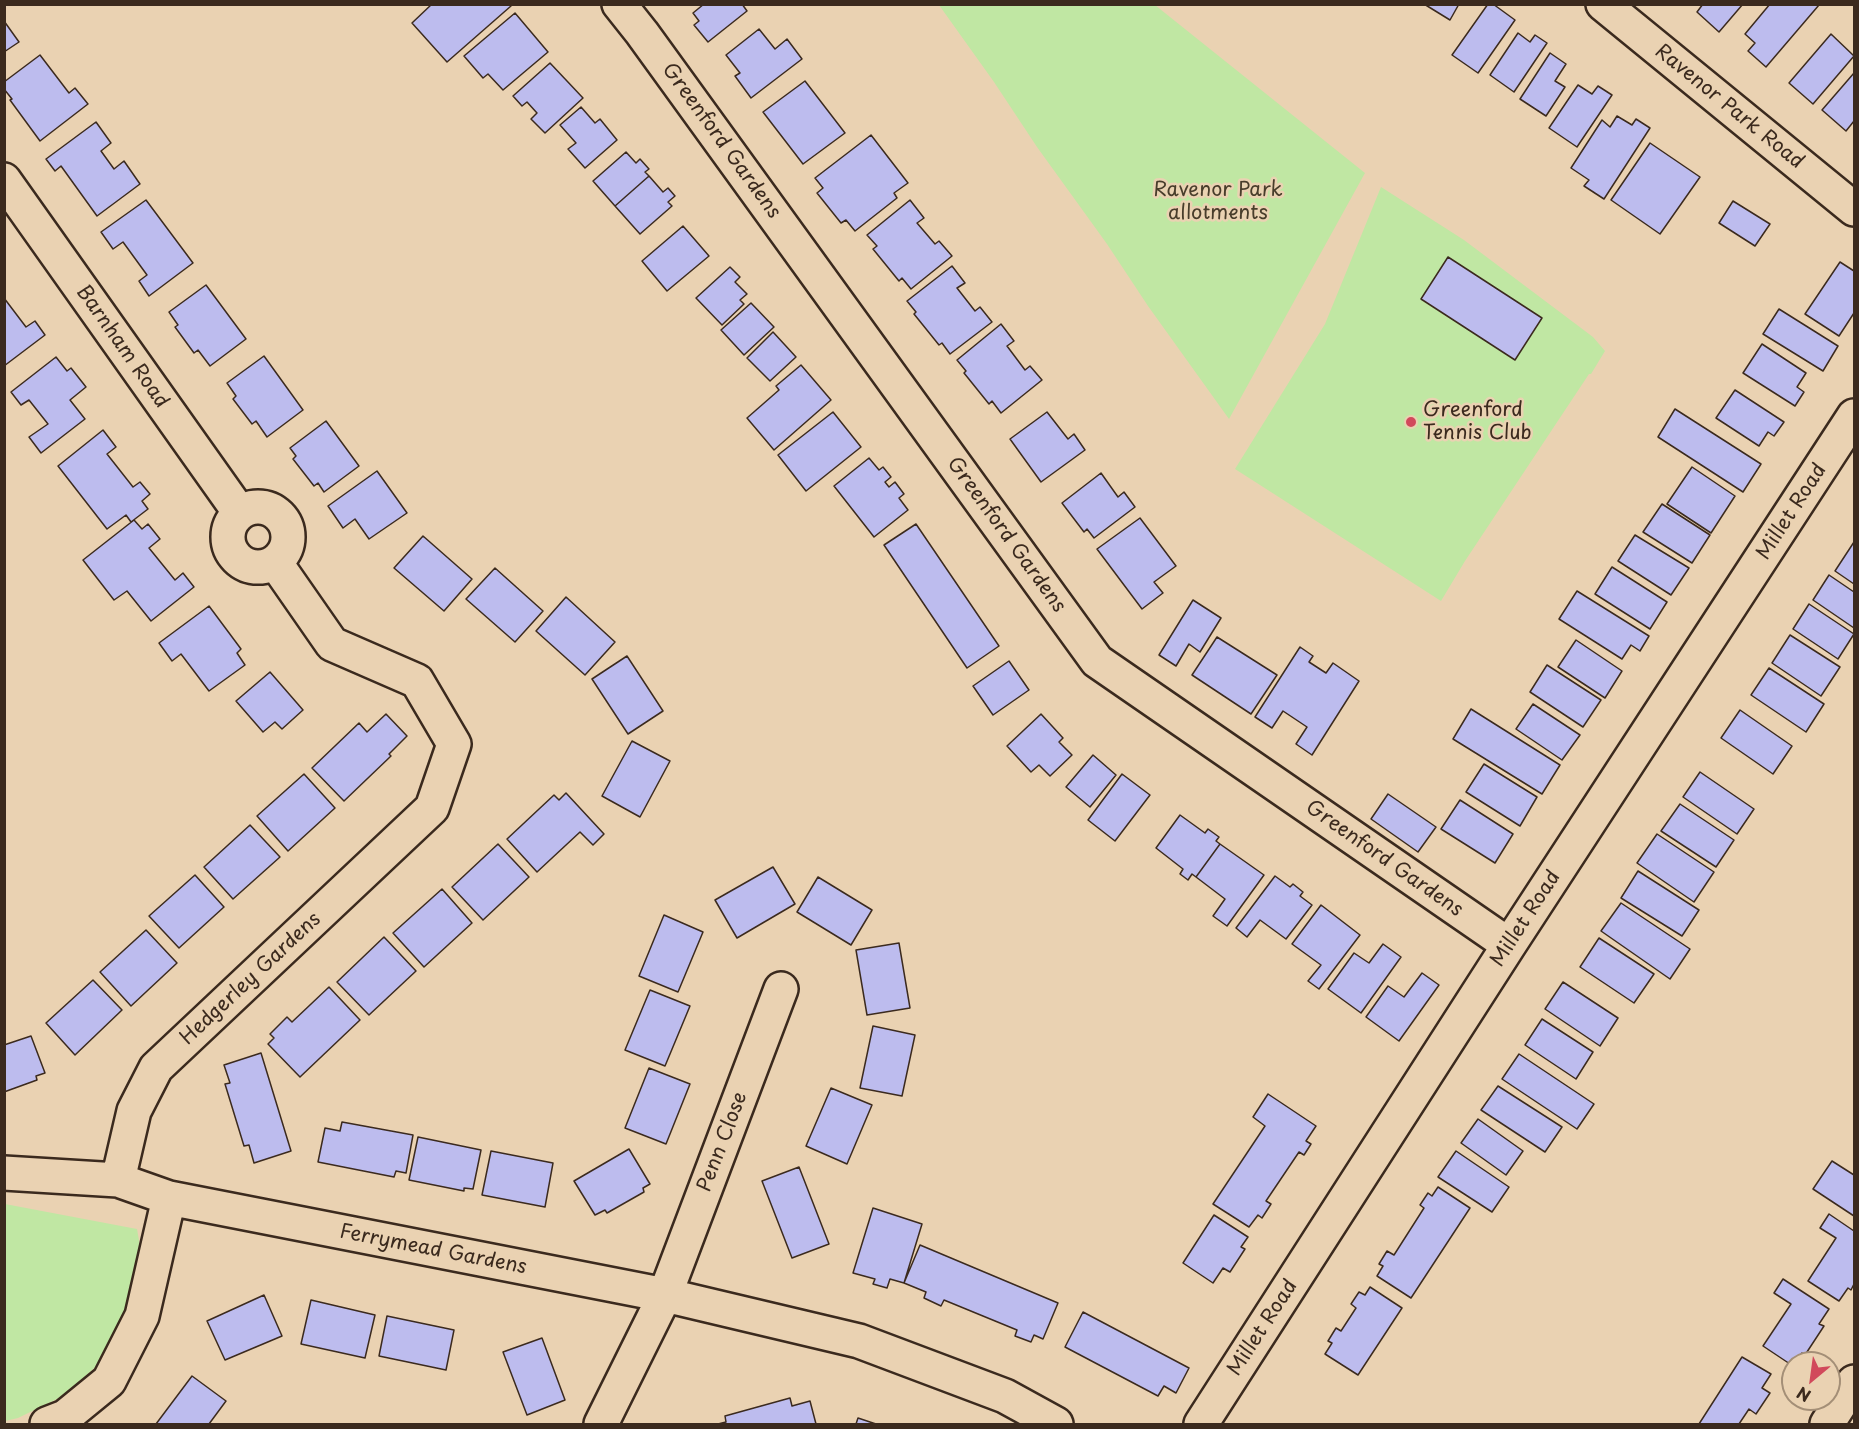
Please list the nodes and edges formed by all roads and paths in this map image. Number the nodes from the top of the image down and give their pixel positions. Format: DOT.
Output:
graph roads {
  1 [pos="619,4"];
  2 [pos="1603,4"];
  3 [pos="4,180"];
  4 [pos="1854,209"];
  5 [pos="1854,416"];
  6 [pos="240,513"];
  7 [pos="275,562"];
  8 [pos="1509,945"];
  9 [pos="781,989"];
  10 [pos="4,1173"];
  11 [pos="118,1180"];
  12 [pos="169,1198"];
  13 [pos="665,1295"];
  14 [pos="1854,1382"];
  15 [pos="47,1425"];
  16 [pos="601,1425"];
  17 [pos="1056,1425"];
  18 [pos="1201,1425"];
  19 [pos="1827,1425"];
  1 -- 8 [label="street, Greenford Gardens"];
  2 -- 4 [label="street, Ravenor Park Road"];
  3 -- 6 [label="street, Barnham Road"];
  5 -- 8 [label="street, Millet Road"];
  6 -- 7 [label="street"];
  6 -- 7 [label="street"];
  7 -- 11 [label="street, Hedgerley Gardens"];
  8 -- 18 [label="street, Millet Road"];
  9 -- 13 [label="street, Penn Close"];
  10 -- 11 [label="street, Ferrymead Gardens"];
  11 -- 12 [label="street, Ferrymead Gardens"];
  12 -- 13 [label="street, Ferrymead Gardens"];
  12 -- 15 [label="street"];
  13 -- 16 [label="street, Penn Close"];
  13 -- 17 [label="street, Ferrymead Gardens"];
  14 -- 19 [label="street"];
}
